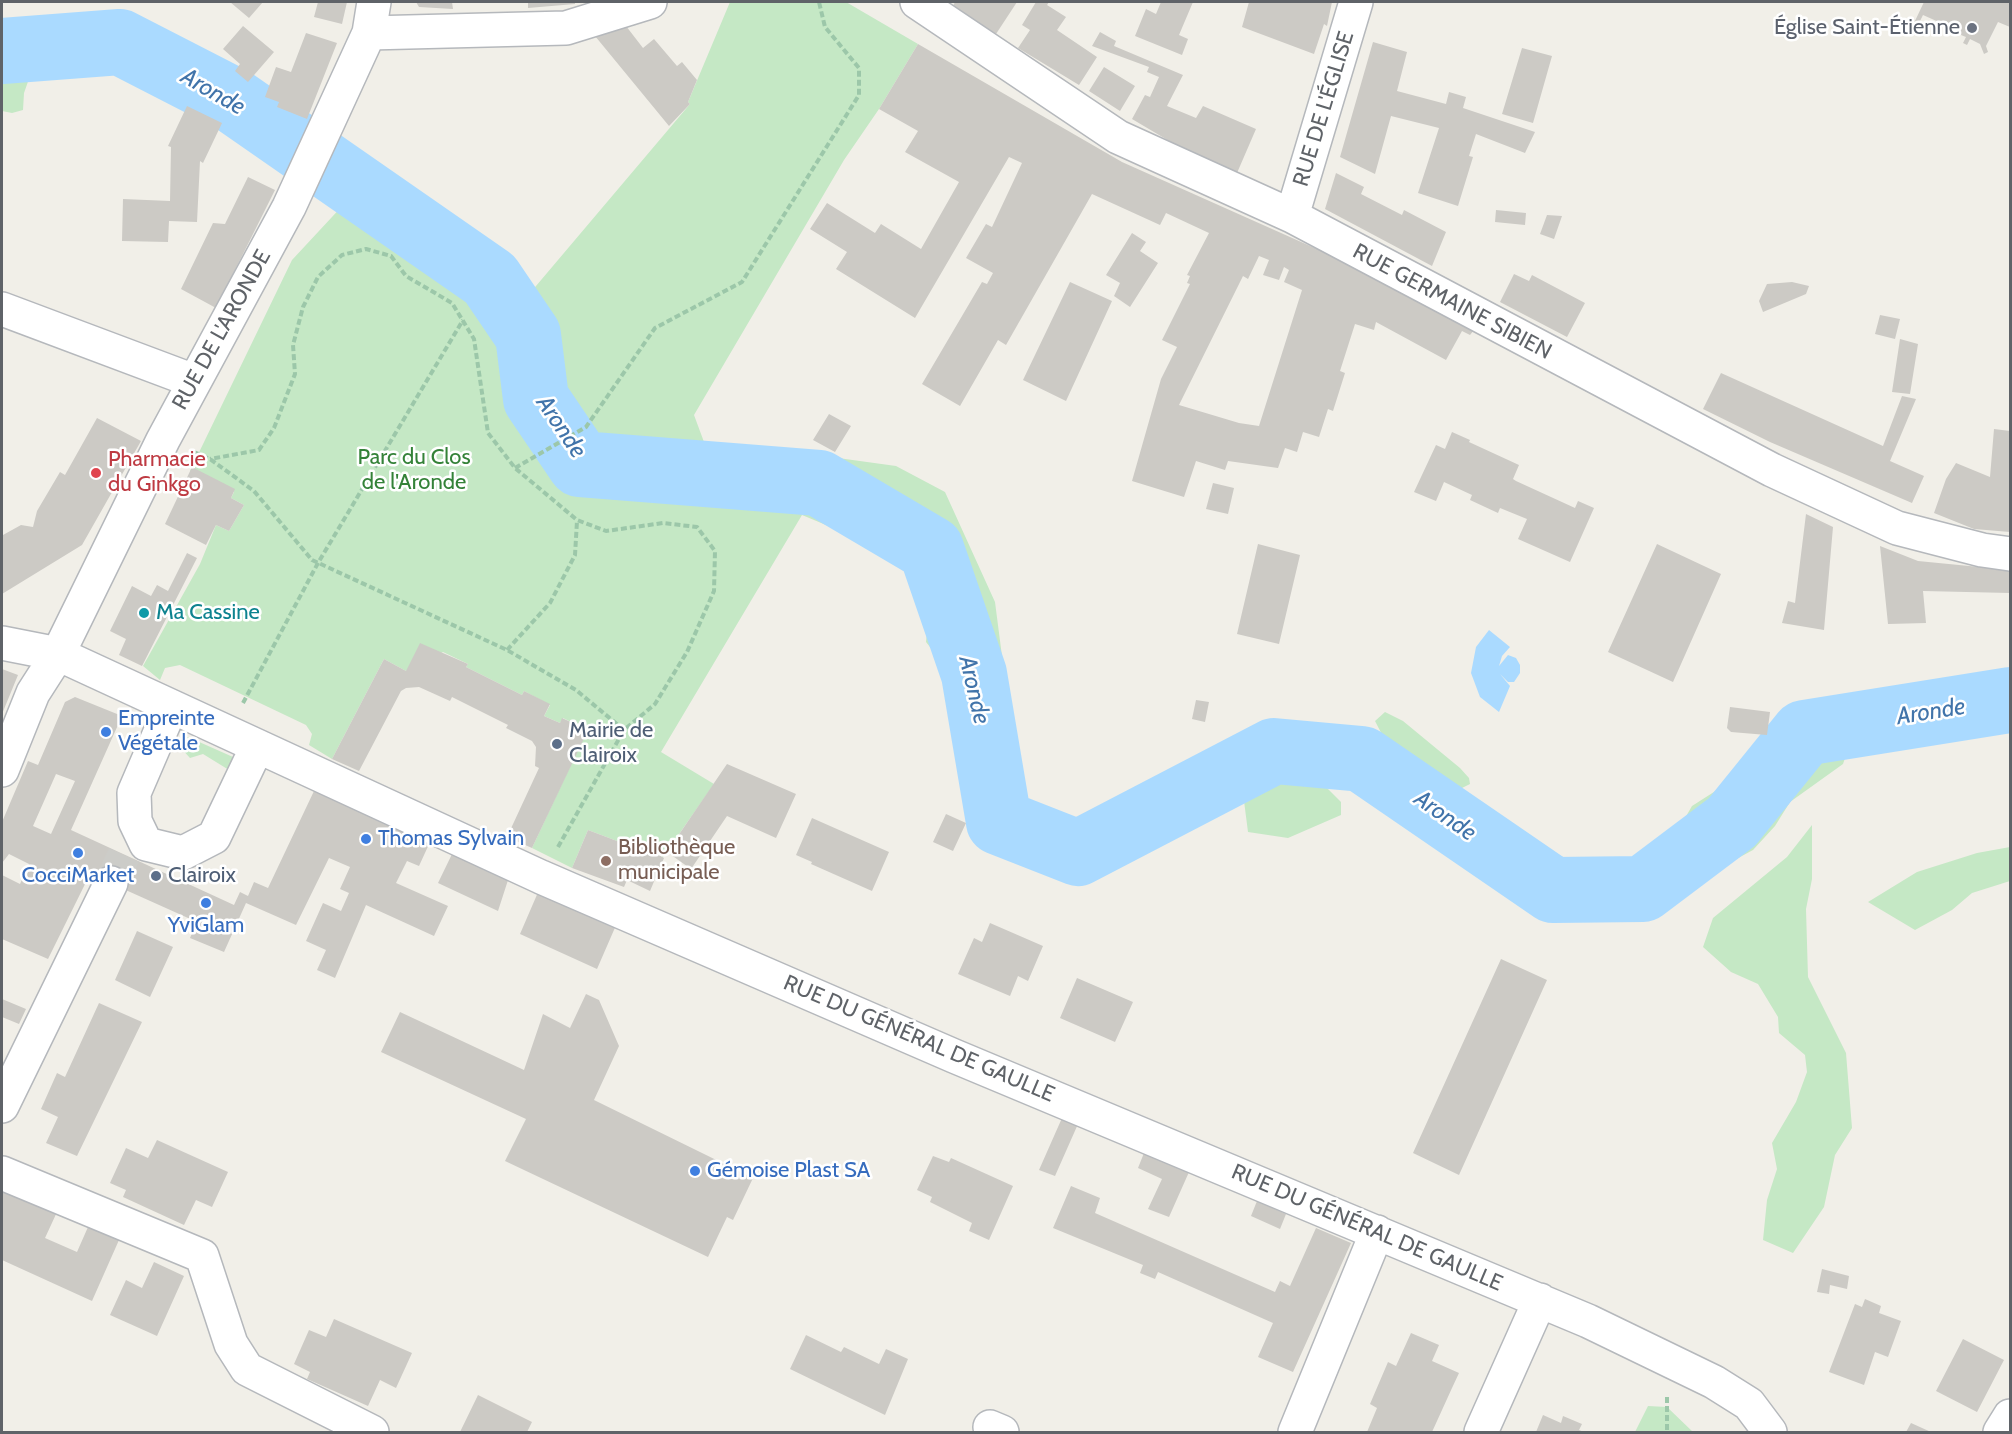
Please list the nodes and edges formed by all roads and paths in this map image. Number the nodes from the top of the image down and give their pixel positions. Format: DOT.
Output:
graph roads {
  1 [pos="650,2"];
  2 [pos="819,2"];
  3 [pos="917,2"];
  4 [pos="1356,2"];
  5 [pos="372,17"];
  6 [pos="1292,216"];
  7 [pos="2,309"];
  8 [pos="463,321"];
  9 [pos="194,381"];
  10 [pos="163,440"];
  11 [pos="210,459"];
  12 [pos="515,468"];
  13 [pos="577,520"];
  14 [pos="2010,554"];
  15 [pos="318,563"];
  16 [pos="2,643"];
  17 [pos="507,650"];
  18 [pos="58,654"];
  19 [pos="171,707"];
  20 [pos="624,730"];
  21 [pos="227,733"];
  22 [pos="257,747"];
  23 [pos="2,770"];
  24 [pos="135,821"];
  25 [pos="541,877"];
  26 [pos="2,1106"];
  27 [pos="2,1173"];
  28 [pos="1377,1232"];
  29 [pos="1540,1300"];
  30 [pos="2010,1416"];
  31 [pos="372,1432"];
  32 [pos="1295,1432"];
  33 [pos="1481,1432"];
  34 [pos="1770,1432"];
  35 [pos="2000,1432"];
  1 -- 5 [label="street"];
  2 -- 12 [label="path"];
  3 -- 6 [label="street, RUE GERMAINE SIBIEN"];
  4 -- 6 [label="street, RUE DE L'ÉGLISE"];
  5 -- 9 [label="street, RUE DE L'ARONDE"];
  6 -- 14 [label="street, RUE GERMAINE SIBIEN"];
  7 -- 9 [label="street"];
  8 -- 11 [label="path"];
  8 -- 12 [label="path"];
  8 -- 15 [label="path"];
  9 -- 10 [label="street, RUE DE L'ARONDE"];
  10 -- 11 [label="path"];
  10 -- 18 [label="street, RUE DE L'ARONDE"];
  11 -- 15 [label="path"];
  12 -- 13 [label="path"];
  13 -- 17 [label="path"];
  13 -- 20 [label="path"];
  15 -- 17 [label="path"];
  15 -- 21 [label="path"];
  16 -- 18 [label="street, RUE DU GÉNÉRAL DE GAULLE"];
  17 -- 20 [label="path"];
  18 -- 19 [label="street, RUE DU GÉNÉRAL DE GAULLE"];
  18 -- 23 [label="street, RUE DE L'ARONDE"];
  19 -- 21 [label="street, RUE DU GÉNÉRAL DE GAULLE"];
  19 -- 24 [label="street"];
  20 -- 25 [label="path"];
  21 -- 22 [label="street, RUE DU GÉNÉRAL DE GAULLE"];
  22 -- 24 [label="street"];
  22 -- 25 [label="street, RUE DU GÉNÉRAL DE GAULLE"];
  24 -- 26 [label="street"];
  25 -- 28 [label="street, RUE DU GÉNÉRAL DE GAULLE"];
  27 -- 31 [label="street"];
  28 -- 29 [label="street, RUE DU GÉNÉRAL DE GAULLE"];
  28 -- 32 [label="street"];
  29 -- 33 [label="street"];
  29 -- 34 [label="street, RUE DU GÉNÉRAL DE GAULLE"];
  30 -- 35 [label="street"];
}
